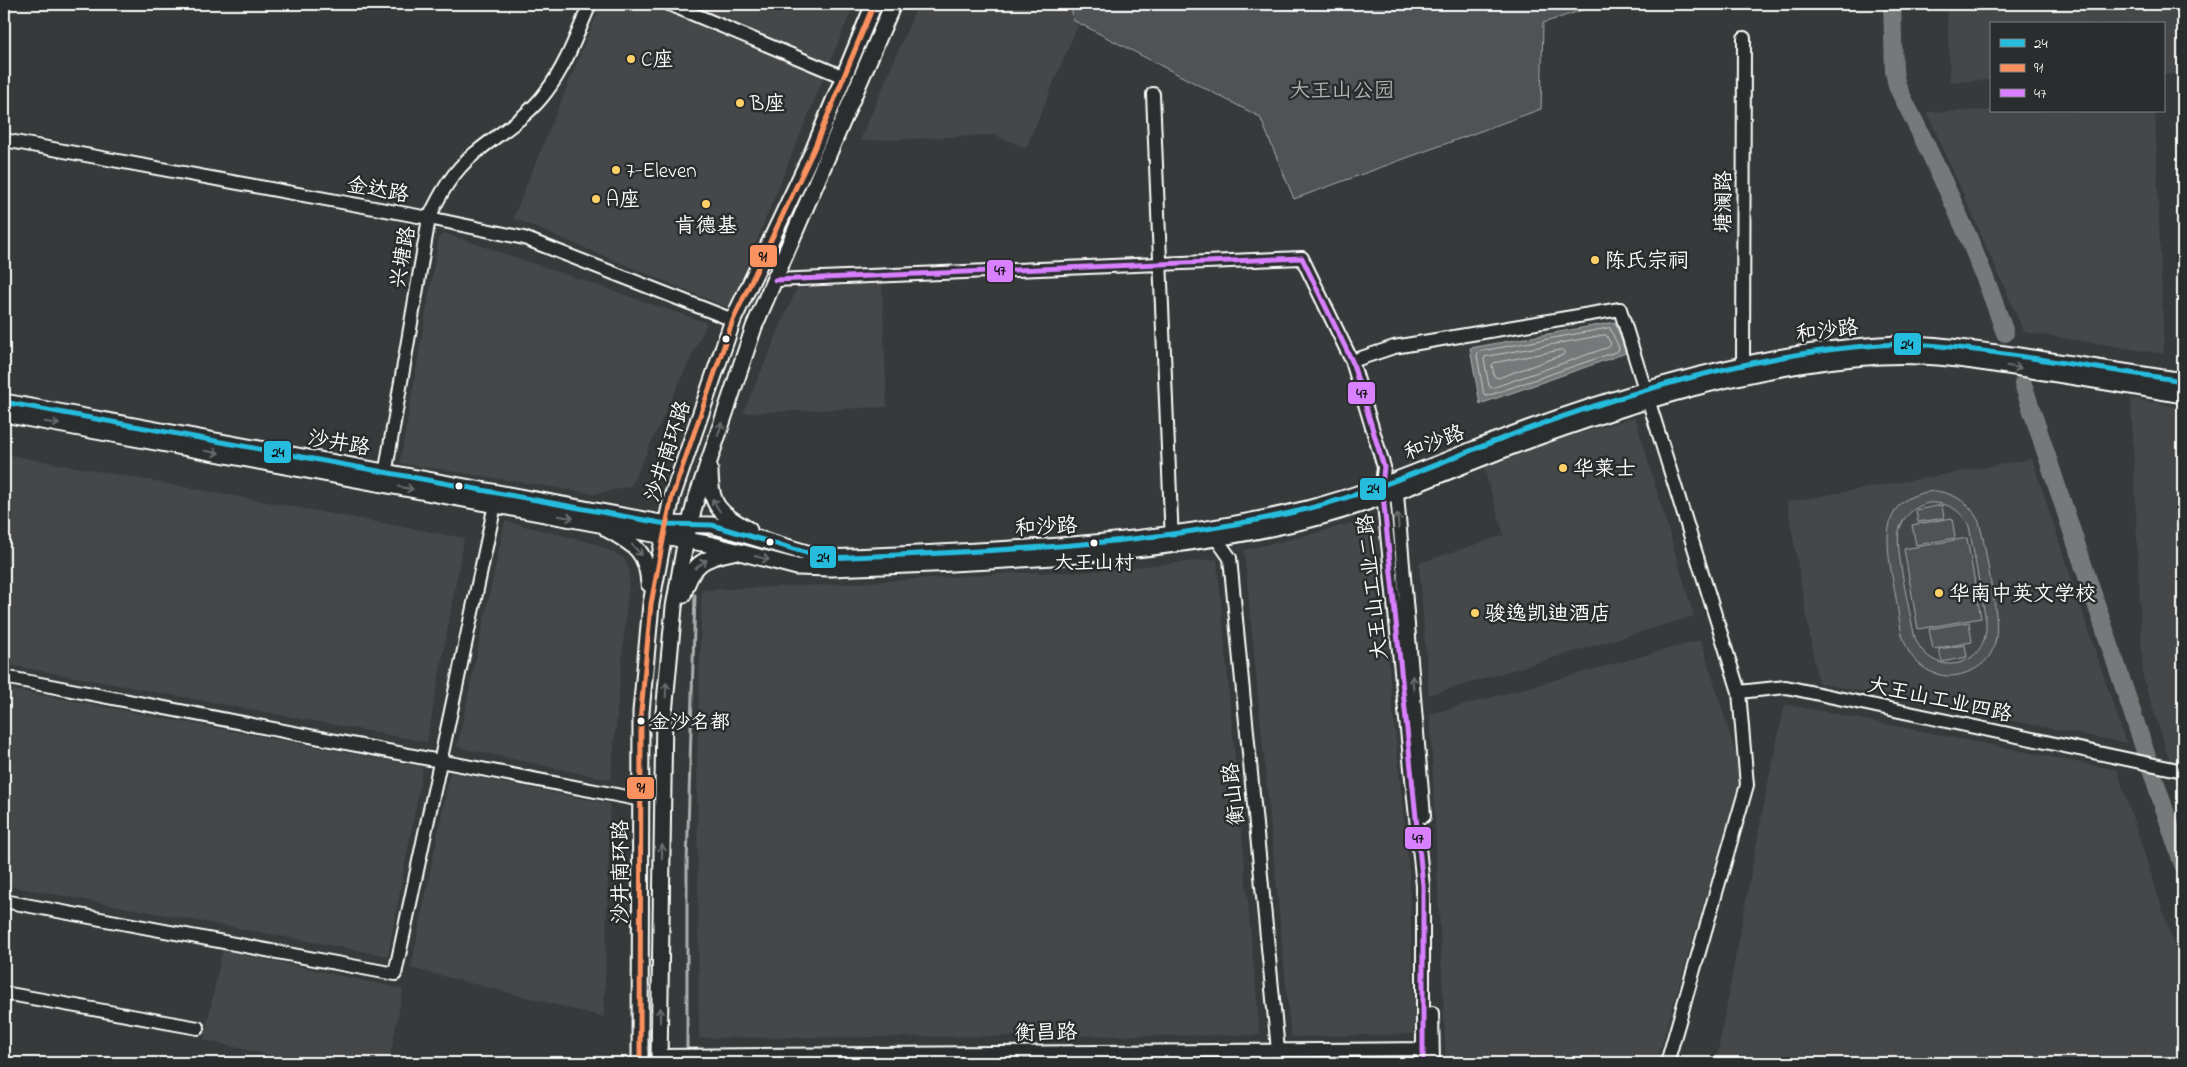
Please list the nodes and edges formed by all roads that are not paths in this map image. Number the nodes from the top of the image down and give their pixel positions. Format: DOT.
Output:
graph roads {
  1 [pos="590,4"];
  2 [pos="669,4"];
  3 [pos="874,4"];
  4 [pos="893,4"];
  5 [pos="1744,38"];
  6 [pos="844,77"];
  7 [pos="1153,94"];
  8 [pos="4,140"];
  9 [pos="429,218"];
  10 [pos="1160,264"];
  11 [pos="775,280"];
  12 [pos="733,320"];
  13 [pos="1352,361"];
  14 [pos="1743,366"];
  15 [pos="2183,381"];
  16 [pos="2183,394"];
  17 [pos="1647,396"];
  18 [pos="4,402"];
  19 [pos="4,414"];
  20 [pos="710,458"];
  21 [pos="384,478"];
  22 [pos="1389,488"];
  23 [pos="496,499"];
  24 [pos="597,523"];
  25 [pos="665,530"];
  26 [pos="688,532"];
  27 [pos="1216,538"];
  28 [pos="1172,539"];
  29 [pos="769,542"];
  30 [pos="739,551"];
  31 [pos="651,604"];
  32 [pos="670,640"];
  33 [pos="4,677"];
  34 [pos="1739,692"];
  35 [pos="440,761"];
  36 [pos="2183,772"];
  37 [pos="642,800"];
  38 [pos="4,901"];
  39 [pos="4,993"];
  40 [pos="198,1028"];
  41 [pos="1428,1048"];
  42 [pos="1278,1050"];
  43 [pos="659,1060"];
  44 [pos="640,1063"];
  45 [pos="1424,1063"];
  46 [pos="1433,1063"];
  47 [pos="1667,1063"];
  1 -- 9 [label="street, 兴塘路"];
  2 -- 6 [label="street"];
  3 -- 6 [label="main road, 沙井南环路"];
  4 -- 11 [label="main road, 沙井南环路"];
  5 -- 14 [label="street, 塘澜路"];
  6 -- 12 [label="main road, 沙井南环路"];
  7 -- 10 [label="street"];
  8 -- 9 [label="street, 金达路"];
  9 -- 12 [label="street, 金达路"];
  9 -- 21 [label="street, 兴塘路"];
  10 -- 11 [label="street"];
  10 -- 13 [label="street"];
  10 -- 28 [label="street"];
  20 -- 11 [label="main road, 沙井南环路, one-way"];
  12 -- 25 [label="main road, 沙井南环路"];
  13 -- 17 [label="street"];
  13 -- 22 [label="street"];
  14 -- 15 [label="main road, 和沙路"];
  14 -- 17 [label="main road, 和沙路"];
  17 -- 16 [label="main road, 和沙路, one-way"];
  17 -- 22 [label="main road, 和沙路"];
  17 -- 34 [label="street"];
  18 -- 21 [label="main road, 沙井路"];
  19 -- 21 [label="main road, 沙井路, one-way"];
  20 -- 26 [label="main road, 沙井南环路"];
  29 -- 20 [label="main road, one-way"];
  21 -- 23 [label="main road, 沙井路"];
  22 -- 27 [label="main road, 和沙路"];
  22 -- 28 [label="main road, 和沙路"];
  22 -- 41 [label="street, 大王山工业二路"];
  23 -- 24 [label="main road, 沙井路, one-way"];
  23 -- 25 [label="main road, 沙井路"];
  23 -- 35 [label="street"];
  24 -- 25 [label="main road, 沙井路"];
  24 -- 31 [label="main road, one-way"];
  25 -- 26 [label="main road, 和沙路"];
  25 -- 31 [label="main road, 沙井南环路"];
  26 -- 29 [label="main road, 和沙路"];
  26 -- 30 [label="main road, 和沙路"];
  26 -- 32 [label="main road, 沙井南环路"];
  27 -- 28 [label="main road, 和沙路"];
  27 -- 42 [label="street, 衡山路"];
  28 -- 29 [label="main road, 和沙路"];
  30 -- 28 [label="main road, 和沙路, one-way"];
  32 -- 30 [label="main road, one-way"];
  31 -- 37 [label="main road, 沙井南环路"];
  43 -- 32 [label="main road, 沙井南环路, one-way"];
  33 -- 35 [label="street"];
  34 -- 36 [label="street, 大王山工业四路"];
  34 -- 47 [label="street"];
  35 -- 37 [label="street"];
  35 -- 38 [label="street"];
  37 -- 44 [label="main road, 沙井南环路"];
  39 -- 40 [label="street"];
  41 -- 42 [label="street, 衡昌路"];
  41 -- 45 [label="street, 大王山工业二路"];
  41 -- 46 [label="street, 大王山工业二路"];
  42 -- 43 [label="street, 衡昌路"];
}
